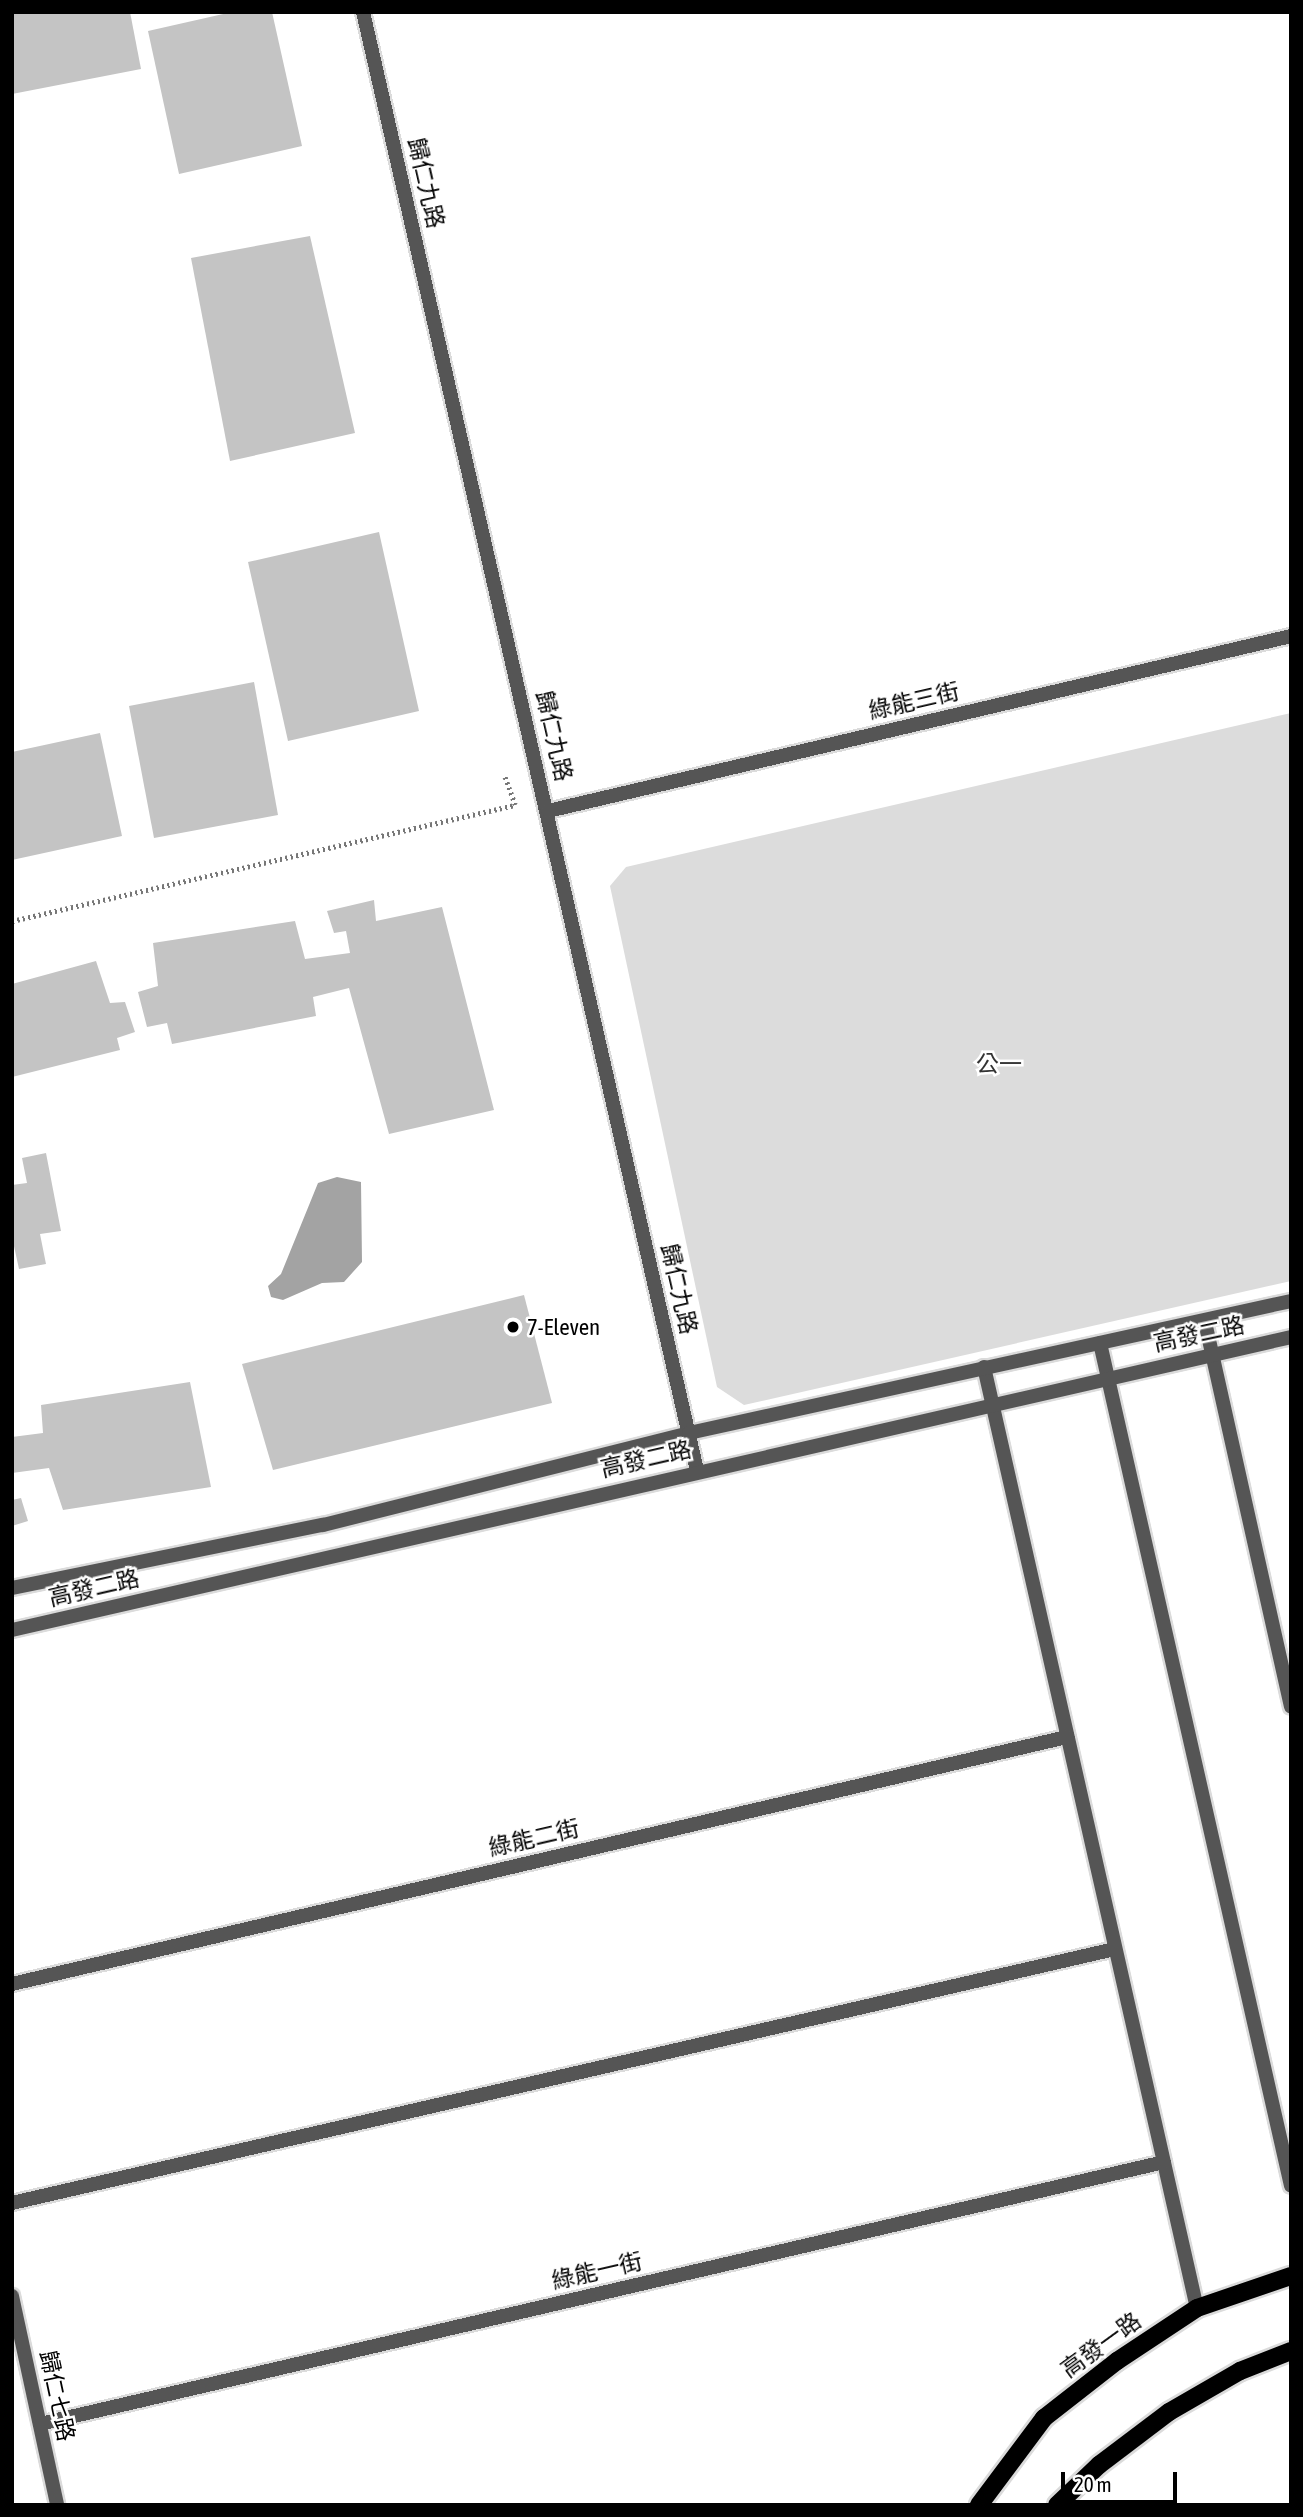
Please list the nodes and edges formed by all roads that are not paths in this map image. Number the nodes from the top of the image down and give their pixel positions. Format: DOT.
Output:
graph roads {
  1 [pos="363,12"];
  2 [pos="1291,636"];
  3 [pos="548,811"];
  4 [pos="1291,1301"];
  5 [pos="1205,1322"];
  6 [pos="1291,1337"];
  7 [pos="1100,1343"];
  8 [pos="1213,1355"];
  9 [pos="984,1367"];
  10 [pos="1107,1377"];
  11 [pos="992,1403"];
  12 [pos="689,1433"];
  13 [pos="697,1470"];
  14 [pos="12,1588"];
  15 [pos="12,1630"];
  16 [pos="1291,1706"];
  17 [pos="1067,1737"];
  18 [pos="1115,1949"];
  19 [pos="12,1984"];
  20 [pos="1164,2162"];
  21 [pos="1291,2186"];
  22 [pos="12,2203"];
  23 [pos="1291,2276"];
  24 [pos="12,2296"];
  25 [pos="1196,2308"];
  26 [pos="1291,2351"];
  27 [pos="40,2424"];
  28 [pos="57,2505"];
  29 [pos="979,2505"];
  30 [pos="1057,2505"];
  1 -- 3 [label="street, 歸仁九路"];
  2 -- 3 [label="street, 綠能三街"];
  3 -- 12 [label="street, 歸仁九路"];
  4 -- 5 [label="street, 高發二路"];
  5 -- 7 [label="street, 高發二路"];
  5 -- 8 [label="street"];
  6 -- 8 [label="street, 高發二路"];
  7 -- 9 [label="street, 高發二路"];
  7 -- 10 [label="street"];
  8 -- 10 [label="street, 高發二路"];
  8 -- 16 [label="street"];
  9 -- 11 [label="street"];
  9 -- 12 [label="street, 高發二路"];
  10 -- 11 [label="street, 高發二路"];
  10 -- 21 [label="street"];
  11 -- 13 [label="street, 高發二路"];
  11 -- 17 [label="street"];
  12 -- 13 [label="street, 歸仁九路"];
  12 -- 14 [label="street, 高發二路"];
  13 -- 15 [label="street, 高發二路"];
  17 -- 18 [label="street"];
  17 -- 19 [label="street, 綠能二街"];
  18 -- 20 [label="street"];
  18 -- 22 [label="street"];
  20 -- 25 [label="street"];
  20 -- 27 [label="street, 綠能一街"];
  23 -- 25 [label="main road, 高發一路"];
  24 -- 27 [label="street, 歸仁七路"];
  25 -- 29 [label="main road, 高發一路"];
  26 -- 30 [label="main road"];
  27 -- 28 [label="street, 歸仁七路"];
}
